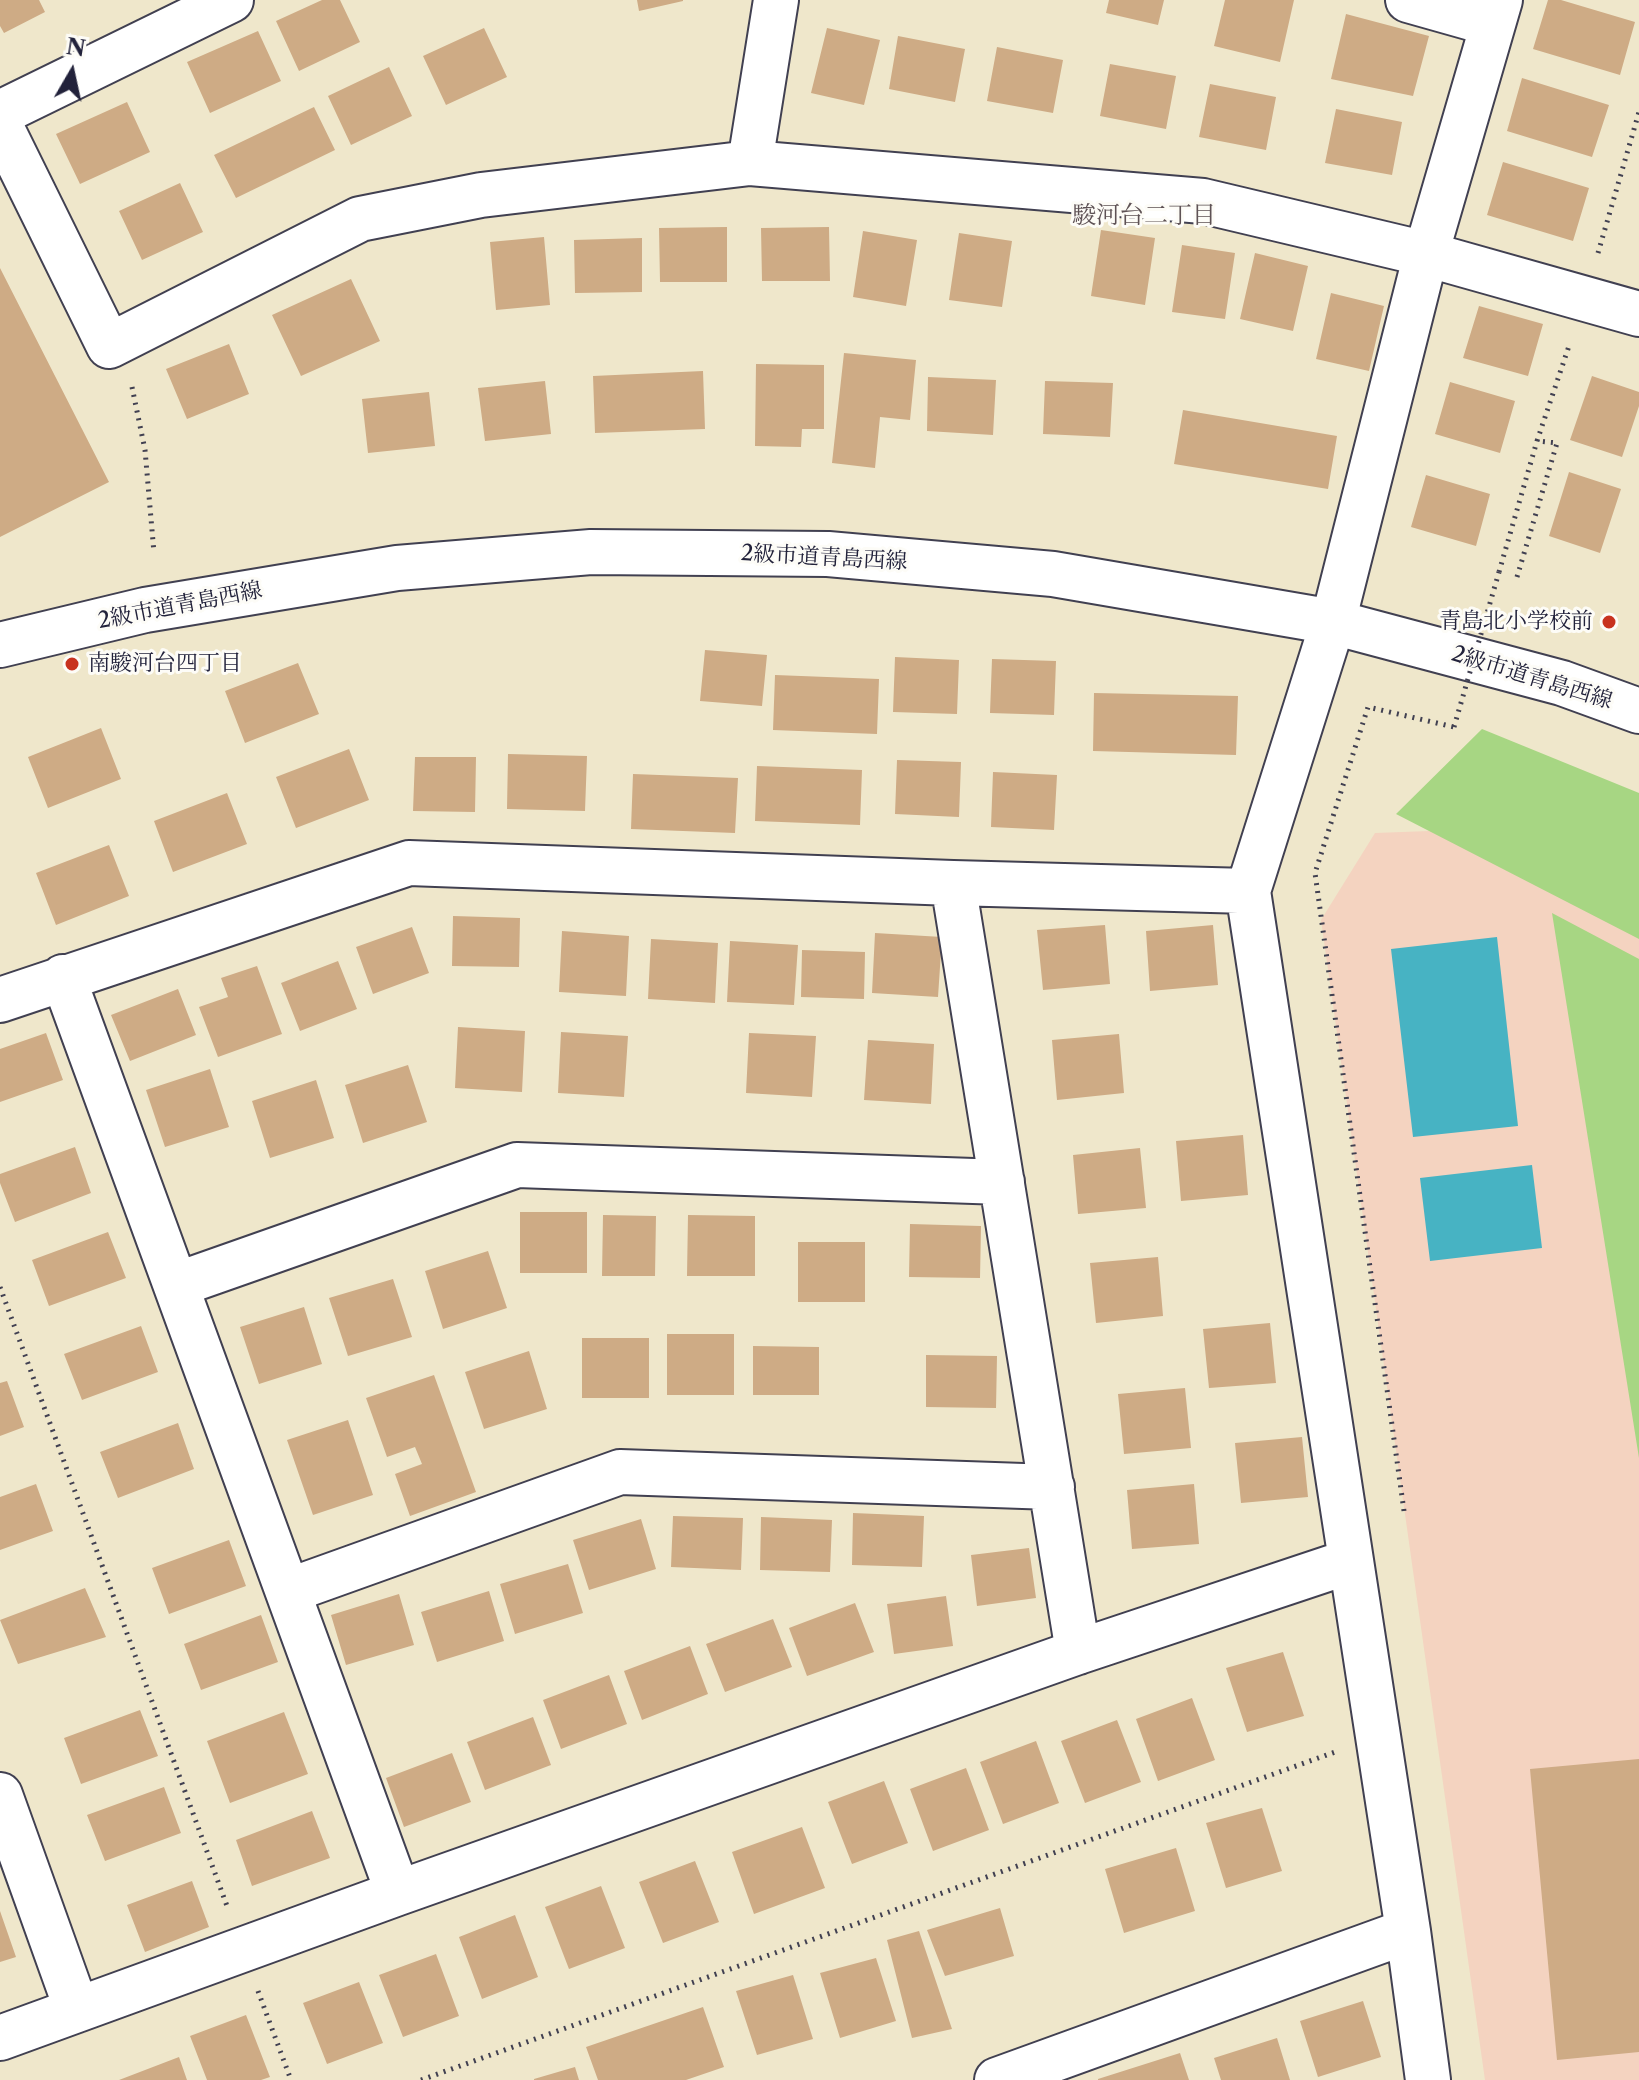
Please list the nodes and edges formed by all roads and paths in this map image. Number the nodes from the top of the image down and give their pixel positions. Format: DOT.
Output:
graph roads {
  1 [pos="231,0"];
  2 [pos="776,0"];
  3 [pos="1408,0"];
  4 [pos="1497,12"];
  5 [pos="0,113"];
  6 [pos="0,125"];
  7 [pos="750,163"];
  8 [pos="1426,254"];
  9 [pos="1639,314"];
  10 [pos="122,340"];
  11 [pos="1537,441"];
  12 [pos="154,553"];
  13 [pos="1333,622"];
  14 [pos="0,645"];
  15 [pos="1639,711"];
  16 [pos="953,883"];
  17 [pos="1248,891"];
  18 [pos="63,977"];
  19 [pos="0,1000"];
  20 [pos="1002,1182"];
  21 [pos="176,1285"];
  22 [pos="0,1287"];
  23 [pos="1052,1487"];
  24 [pos="1404,1511"];
  25 [pos="1351,1561"];
  26 [pos="288,1591"];
  27 [pos="1078,1652"];
  28 [pos="1378,1736"];
  29 [pos="0,1795"];
  30 [pos="398,1893"];
  31 [pos="1408,1931"];
  32 [pos="243,1949"];
  33 [pos="77,2010"];
  34 [pos="0,2038"];
  35 [pos="291,2080"];
  36 [pos="421,2080"];
  37 [pos="997,2080"];
  38 [pos="1428,2080"];
  1 -- 5 [label="street"];
  2 -- 7 [label="street"];
  3 -- 4 [label="street"];
  4 -- 8 [label="street"];
  6 -- 10 [label="street"];
  7 -- 8 [label="street"];
  7 -- 10 [label="street"];
  8 -- 9 [label="street"];
  8 -- 13 [label="street"];
  10 -- 12 [label="path"];
  11 -- 24 [label="path, bridge"];
  13 -- 14 [label="street, 2級市道青島西線"];
  13 -- 15 [label="street, 2級市道青島西線"];
  13 -- 17 [label="street"];
  16 -- 17 [label="street"];
  16 -- 18 [label="street"];
  16 -- 20 [label="street"];
  17 -- 25 [label="street"];
  18 -- 19 [label="street"];
  18 -- 21 [label="street"];
  20 -- 21 [label="street"];
  20 -- 23 [label="street"];
  21 -- 26 [label="street"];
  22 -- 32 [label="path"];
  23 -- 26 [label="street"];
  23 -- 27 [label="street"];
  25 -- 27 [label="street"];
  25 -- 28 [label="street"];
  26 -- 30 [label="street"];
  27 -- 30 [label="street"];
  28 -- 31 [label="street"];
  28 -- 36 [label="path"];
  29 -- 33 [label="street"];
  30 -- 32 [label="street"];
  31 -- 37 [label="street"];
  31 -- 38 [label="street"];
  32 -- 33 [label="street"];
  32 -- 35 [label="path"];
  33 -- 34 [label="street"];
}
